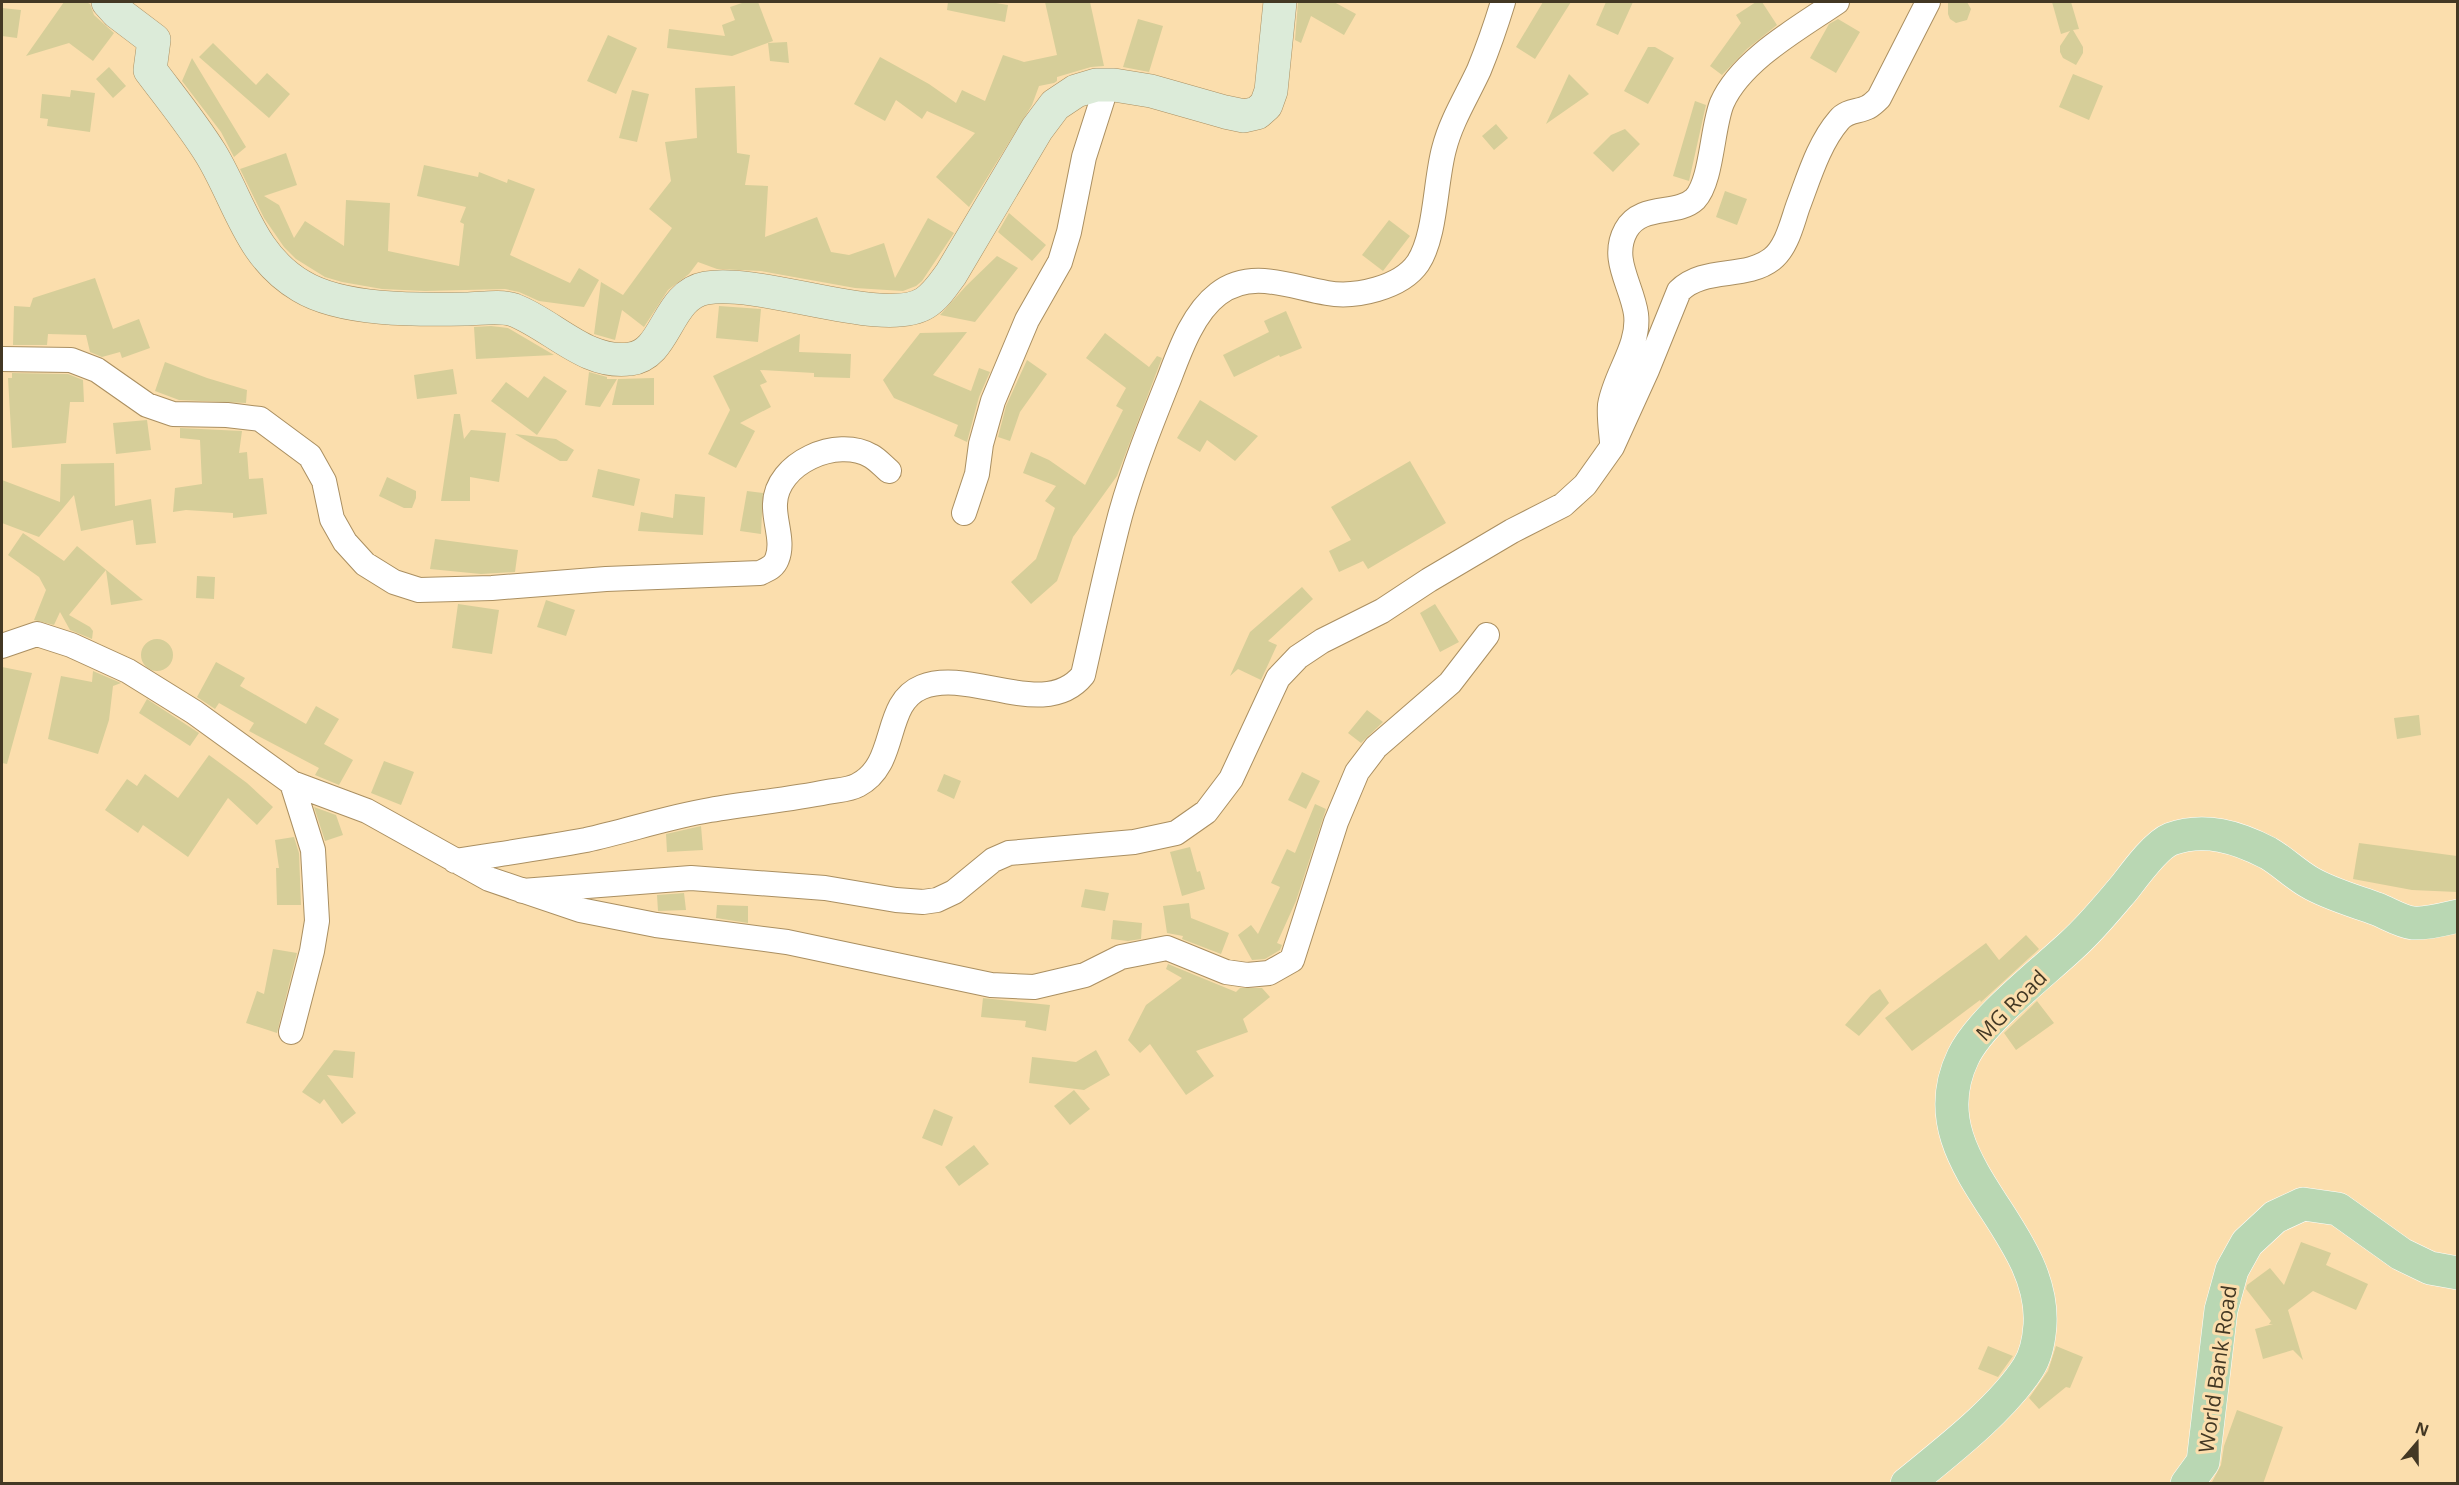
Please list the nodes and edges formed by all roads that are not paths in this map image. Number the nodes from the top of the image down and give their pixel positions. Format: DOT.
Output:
graph roads {
  1 [pos="108,2"];
  2 [pos="1280,2"];
  3 [pos="1503,2"];
  4 [pos="1837,2"];
  5 [pos="1928,2"];
  6 [pos="1107,85"];
  7 [pos="2,358"];
  8 [pos="1612,447"];
  9 [pos="889,471"];
  10 [pos="964,513"];
  11 [pos="1487,635"];
  12 [pos="2,646"];
  13 [pos="292,783"];
  14 [pos="455,861"];
  15 [pos="522,891"];
  16 [pos="2457,916"];
  17 [pos="291,1032"];
  18 [pos="2457,1273"];
  19 [pos="1906,1484"];
  20 [pos="2187,1484"];
  1 -- 6 [label="street"];
  2 -- 6 [label="street"];
  3 -- 14 [label="street"];
  4 -- 8 [label="street"];
  5 -- 8 [label="street"];
  6 -- 10 [label="street"];
  7 -- 9 [label="street"];
  8 -- 15 [label="street"];
  11 -- 15 [label="street"];
  12 -- 13 [label="street"];
  13 -- 14 [label="street"];
  13 -- 17 [label="street"];
  14 -- 15 [label="street"];
  16 -- 19 [label="main road, MG Road"];
  18 -- 20 [label="main road, World Bank Road"];
}
